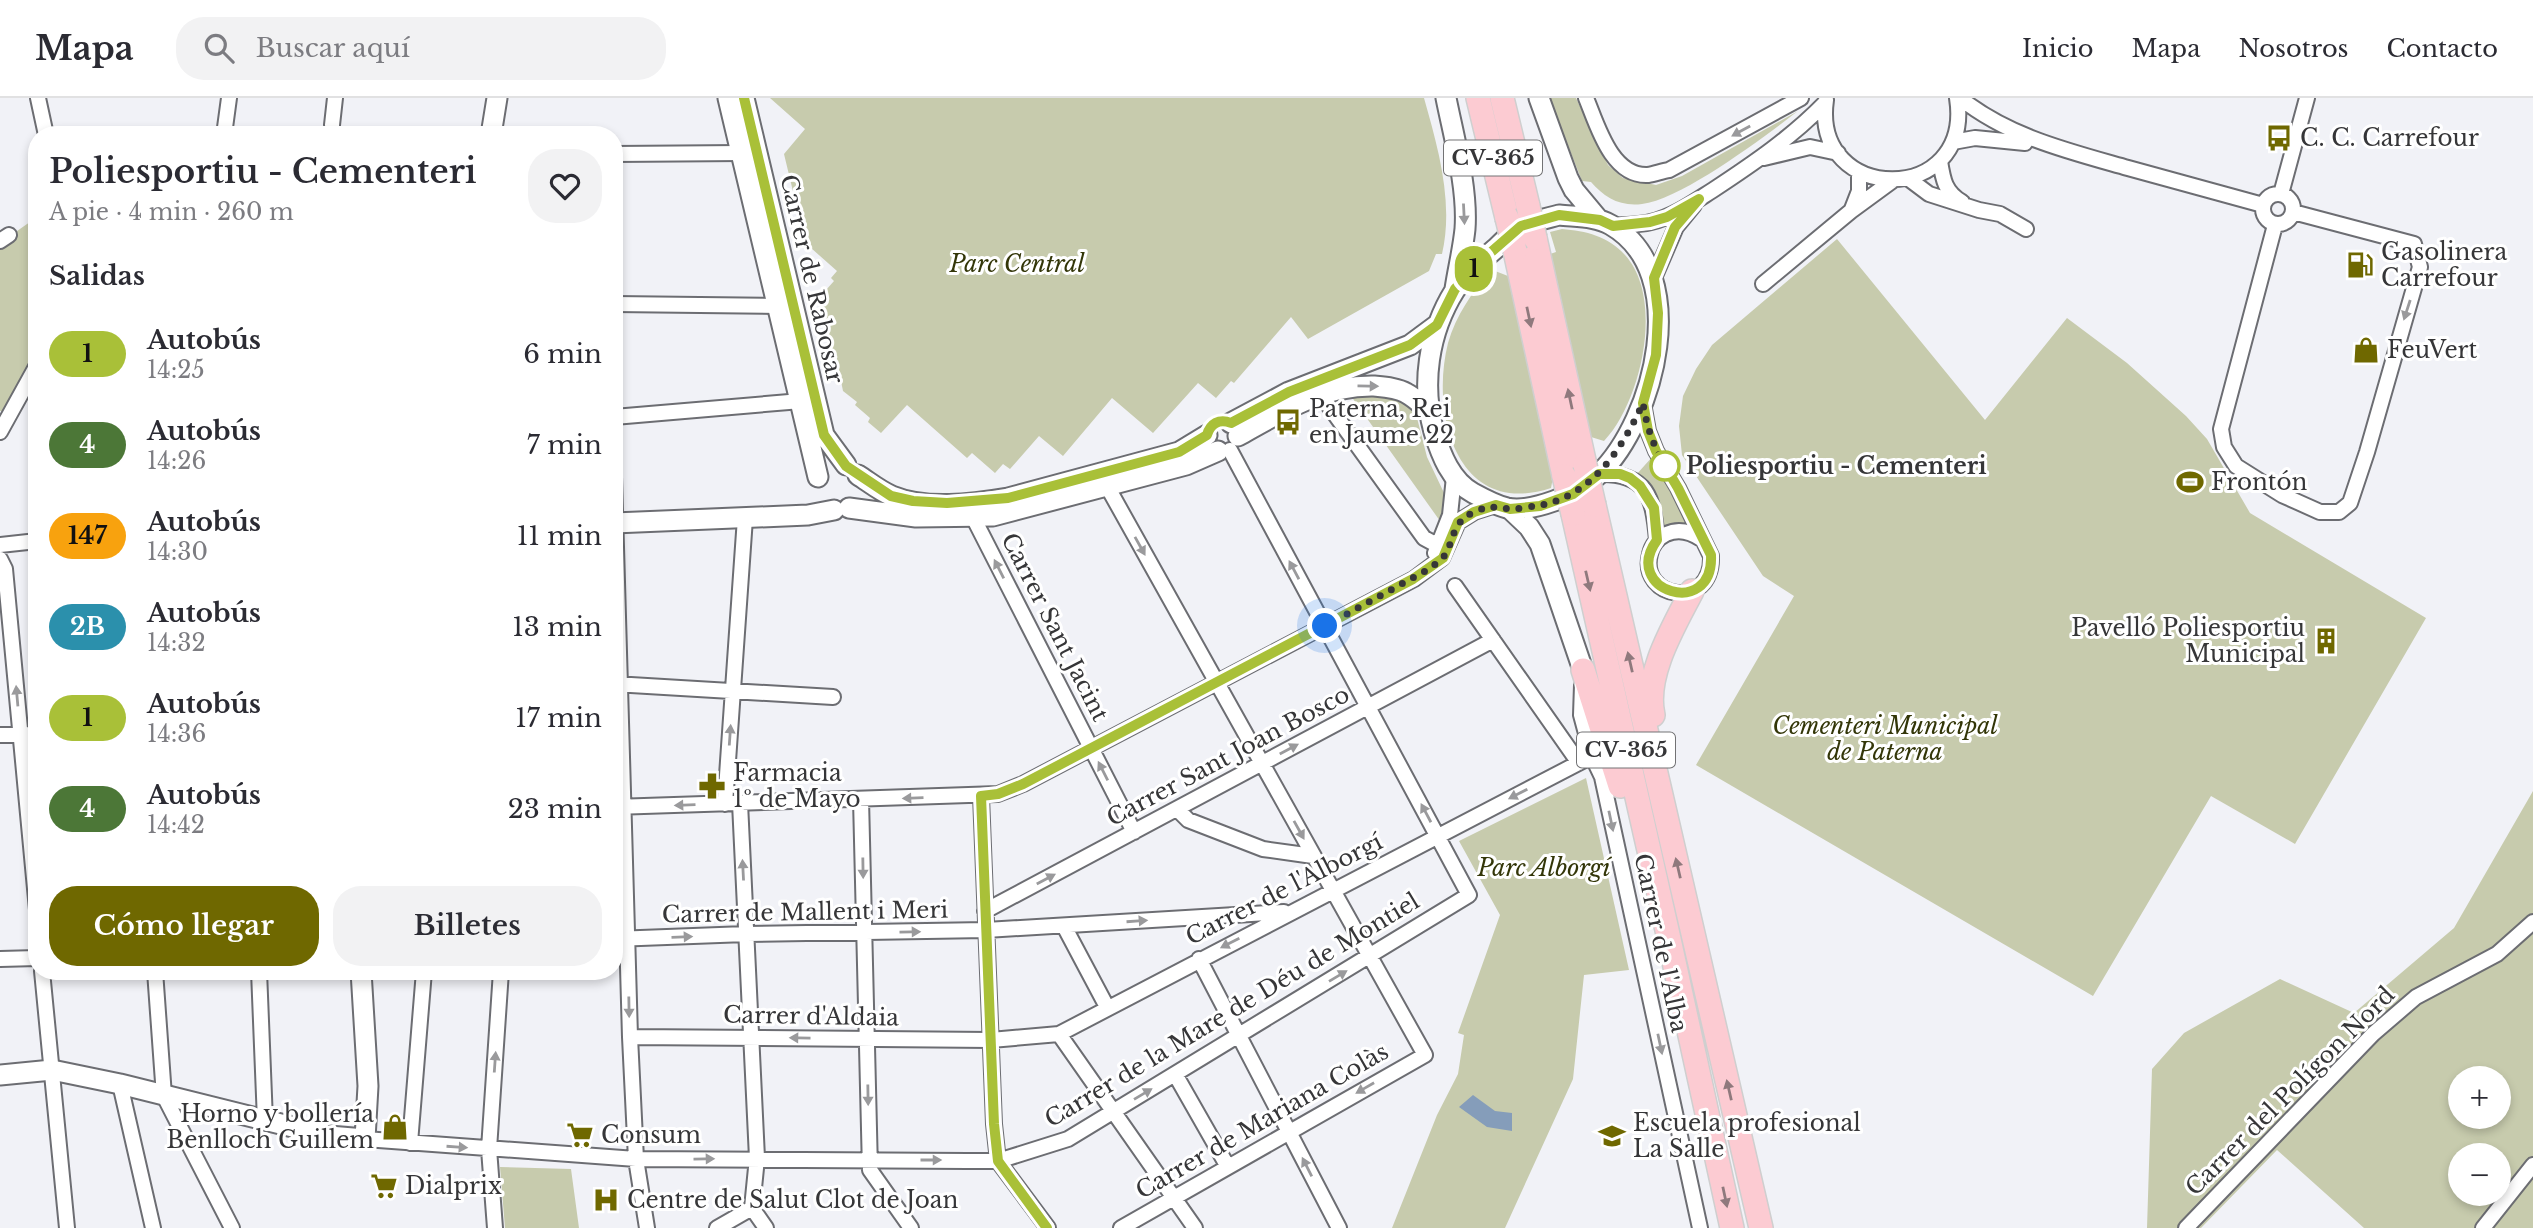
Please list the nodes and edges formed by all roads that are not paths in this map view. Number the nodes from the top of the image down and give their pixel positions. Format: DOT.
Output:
graph roads {
  1 [pos="38,98"];
  2 [pos="229,98"];
  3 [pos="335,98"];
  4 [pos="497,98"];
  5 [pos="729,98"];
  6 [pos="744,98"];
  7 [pos="1446,98"];
  8 [pos="1478,98"];
  9 [pos="1502,98"];
  10 [pos="1539,98"];
  11 [pos="1586,98"];
  12 [pos="1801,98"];
  13 [pos="1958,98"];
  14 [pos="2307,98"];
  15 [pos="1826,100"];
  16 [pos="332,125"];
  17 [pos="44,126"];
  18 [pos="225,126"];
  19 [pos="492,126"];
  20 [pos="1953,142"];
  21 [pos="2052,147"];
  22 [pos="742,153"];
  23 [pos="1838,153"];
  24 [pos="623,154"];
  25 [pos="1760,160"];
  26 [pos="1940,161"];
  27 [pos="1859,172"];
  28 [pos="1909,179"];
  29 [pos="1892,181"];
  30 [pos="2281,194"];
  31 [pos="1699,199"];
  32 [pos="2263,205"];
  33 [pos="1979,210"];
  34 [pos="1851,211"];
  35 [pos="2293,212"];
  36 [pos="1606,223"];
  37 [pos="2275,225"];
  38 [pos="2026,229"];
  39 [pos="1654,278"];
  40 [pos="1763,284"];
  41 [pos="1455,289"];
  42 [pos="623,304"];
  43 [pos="779,306"];
  44 [pos="1437,325"];
  45 [pos="28,381"];
  46 [pos="1321,395"];
  47 [pos="801,401"];
  48 [pos="1643,403"];
  49 [pos="1428,410"];
  50 [pos="623,416"];
  51 [pos="0,432"];
  52 [pos="1225,439"];
  53 [pos="852,470"];
  54 [pos="1592,470"];
  55 [pos="818,477"];
  56 [pos="1454,477"];
  57 [pos="1107,486"];
  58 [pos="1503,507"];
  59 [pos="841,509"];
  60 [pos="973,517"];
  61 [pos="745,518"];
  62 [pos="623,523"];
  63 [pos="1701,539"];
  64 [pos="1657,540"];
  65 [pos="28,542"];
  66 [pos="1437,545"];
  67 [pos="1,546"];
  68 [pos="1429,569"];
  69 [pos="1455,586"];
  70 [pos="1692,591"];
  71 [pos="1325,626"];
  72 [pos="1493,640"];
  73 [pos="1583,670"];
  74 [pos="1216,682"];
  75 [pos="623,684"];
  76 [pos="734,692"];
  77 [pos="833,697"];
  78 [pos="1368,707"];
  79 [pos="20,734"];
  80 [pos="28,734"];
  81 [pos="0,735"];
  82 [pos="1091,747"];
  83 [pos="1592,756"];
  84 [pos="1579,763"];
  85 [pos="1262,764"];
  86 [pos="981,796"];
  87 [pos="861,800"];
  88 [pos="1662,801"];
  89 [pos="733,803"];
  90 [pos="623,807"];
  91 [pos="1177,809"];
  92 [pos="28,817"];
  93 [pos="1134,832"];
  94 [pos="1438,836"];
  95 [pos="1313,856"];
  96 [pos="1332,890"];
  97 [pos="985,911"];
  98 [pos="1290,911"];
  99 [pos="2533,922"];
  100 [pos="1064,926"];
  101 [pos="986,930"];
  102 [pos="864,933"];
  103 [pos="747,934"];
  104 [pos="623,939"];
  105 [pos="1370,957"];
  106 [pos="28,958"];
  107 [pos="0,959"];
  108 [pos="1199,959"];
  109 [pos="623,961"];
  110 [pos="43,980"];
  111 [pos="156,980"];
  112 [pos="259,980"];
  113 [pos="361,980"];
  114 [pos="423,980"];
  115 [pos="500,980"];
  116 [pos="1678,987"];
  117 [pos="1107,1007"];
  118 [pos="1059,1034"];
  119 [pos="1238,1036"];
  120 [pos="630,1037"];
  121 [pos="753,1037"];
  122 [pos="867,1040"];
  123 [pos="990,1040"];
  124 [pos="52,1070"];
  125 [pos="1175,1074"];
  126 [pos="0,1075"];
  127 [pos="120,1084"];
  128 [pos="164,1096"];
  129 [pos="1114,1111"];
  130 [pos="265,1121"];
  131 [pos="1289,1132"];
  132 [pos="365,1139"];
  133 [pos="410,1143"];
  134 [pos="489,1149"];
  135 [pos="757,1158"];
  136 [pos="636,1159"];
  137 [pos="870,1160"];
  138 [pos="998,1161"];
  139 [pos="2533,1165"];
  140 [pos="1228,1167"];
  141 [pos="1174,1198"];
  142 [pos="752,1208"];
  143 [pos="67,1228"];
  144 [pos="153,1228"];
  145 [pos="232,1228"];
  146 [pos="495,1228"];
  147 [pos="647,1228"];
  148 [pos="718,1228"];
  149 [pos="766,1228"];
  150 [pos="911,1228"];
  151 [pos="1048,1228"];
  152 [pos="1121,1228"];
  153 [pos="1195,1228"];
  154 [pos="1339,1228"];
  155 [pos="1700,1228"];
  156 [pos="1732,1228"];
  157 [pos="1761,1228"];
  158 [pos="2186,1228"];
  159 [pos="2483,1228"];
  1 -- 17 [label="street"];
  2 -- 18 [label="street"];
  3 -- 16 [label="street"];
  4 -- 19 [label="street"];
  5 -- 22 [label="street, Carrer de Rabosar"];
  6 -- 53 [label="street, Carrer de Rabosar"];
  7 -- 41 [label="street, one-way"];
  8 -- 116 [label="main road, CV-365, one-way, bridge"];
  54 -- 9 [label="main road, CV-365, one-way, bridge"];
  10 -- 36 [label="street"];
  12 -- 11 [label="street, one-way"];
  13 -- 20 [label="street"];
  13 -- 21 [label="street"];
  14 -- 30 [label="street"];
  15 -- 23 [label="street"];
  15 -- 25 [label="street"];
  20 -- 21 [label="street"];
  20 -- 26 [label="street"];
  21 -- 32 [label="street"];
  22 -- 24 [label="street"];
  22 -- 43 [label="street, Carrer de Rabosar"];
  23 -- 25 [label="street"];
  23 -- 27 [label="street"];
  25 -- 31 [label="street"];
  26 -- 28 [label="street"];
  26 -- 33 [label="street"];
  27 -- 29 [label="street"];
  27 -- 34 [label="street"];
  28 -- 29 [label="street"];
  28 -- 33 [label="street"];
  29 -- 34 [label="street"];
  30 -- 32 [label="street"];
  30 -- 35 [label="street"];
  31 -- 36 [label="street"];
  31 -- 39 [label="street"];
  32 -- 37 [label="street"];
  33 -- 38 [label="street"];
  34 -- 40 [label="street"];
  35 -- 37 [label="street"];
  35 -- 37 [label="street, one-way"];
  36 -- 39 [label="street"];
  36 -- 41 [label="street"];
  39 -- 48 [label="street"];
  41 -- 44 [label="street"];
  42 -- 43 [label="street"];
  43 -- 47 [label="street, Carrer de Rabosar"];
  44 -- 49 [label="street"];
  44 -- 52 [label="street"];
  45 -- 51 [label="street"];
  46 -- 49 [label="street, one-way"];
  46 -- 52 [label="street"];
  46 -- 66 [label="street"];
  47 -- 50 [label="street"];
  47 -- 55 [label="street, Carrer de Rabosar"];
  48 -- 54 [label="street"];
  48 -- 63 [label="street"];
  49 -- 56 [label="street"];
  52 -- 53 [label="street"];
  52 -- 57 [label="street"];
  71 -- 52 [label="street, one-way"];
  53 -- 55 [label="street"];
  53 -- 59 [label="street"];
  54 -- 58 [label="street"];
  54 -- 64 [label="street"];
  88 -- 54 [label="main road, CV-365, one-way, bridge"];
  55 -- 59 [label="street"];
  56 -- 58 [label="street"];
  56 -- 66 [label="street"];
  57 -- 60 [label="street"];
  57 -- 74 [label="street, one-way"];
  58 -- 68 [label="street"];
  58 -- 73 [label="street"];
  59 -- 60 [label="street"];
  59 -- 61 [label="street"];
  82 -- 60 [label="street, Carrer Sant Jacint, one-way"];
  61 -- 62 [label="street"];
  61 -- 76 [label="street"];
  63 -- 64 [label="street"];
  63 -- 70 [label="street"];
  64 -- 70 [label="street"];
  65 -- 67 [label="street"];
  66 -- 68 [label="street"];
  79 -- 67 [label="street, one-way"];
  68 -- 71 [label="street"];
  69 -- 72 [label="street"];
  70 -- 88 [label="main road"];
  71 -- 74 [label="street"];
  71 -- 78 [label="street"];
  72 -- 78 [label="street, Carrer Sant Joan Bosco"];
  72 -- 84 [label="street"];
  73 -- 83 [label="street, Carrer de l'Alba"];
  73 -- 116 [label="main road"];
  74 -- 82 [label="street"];
  74 -- 85 [label="street"];
  75 -- 76 [label="street"];
  76 -- 77 [label="street"];
  89 -- 76 [label="street, one-way"];
  85 -- 78 [label="street, Carrer Sant Joan Bosco, one-way"];
  94 -- 78 [label="street, one-way"];
  79 -- 80 [label="street"];
  79 -- 81 [label="street"];
  79 -- 92 [label="street"];
  82 -- 86 [label="street"];
  93 -- 82 [label="street, Carrer Sant Jacint, one-way"];
  83 -- 84 [label="street, Carrer de l'Alborgí"];
  83 -- 155 [label="street, Carrer de l'Alba, one-way"];
  84 -- 94 [label="street, Carrer de l'Alborgí, one-way"];
  85 -- 91 [label="street, Carrer Sant Joan Bosco"];
  85 -- 95 [label="street, one-way"];
  86 -- 87 [label="street, one-way"];
  86 -- 97 [label="street"];
  87 -- 89 [label="street"];
  87 -- 102 [label="street, one-way"];
  157 -- 88 [label="main road, CV-365, one-way"];
  89 -- 90 [label="street, one-way"];
  103 -- 89 [label="street, one-way"];
  91 -- 93 [label="street, Carrer Sant Joan Bosco"];
  91 -- 95 [label="street"];
  97 -- 93 [label="street, Carrer Sant Joan Bosco, one-way"];
  94 -- 96 [label="street, Carrer de l'Alborgí"];
  94 -- 105 [label="street, Carrer de la Mare de Déu de Montiel"];
  95 -- 96 [label="street"];
  96 -- 98 [label="street, Carrer de l'Alborgí"];
  96 -- 105 [label="street"];
  97 -- 101 [label="street"];
  100 -- 98 [label="street, Carrer de Mallent i Meri, one-way"];
  98 -- 108 [label="street, Carrer de l'Alborgí, one-way"];
  99 -- 158 [label="street, Carrer del Polígon Nord"];
  100 -- 101 [label="street, Carrer de Mallent i Meri"];
  100 -- 117 [label="street"];
  102 -- 101 [label="street, Carrer de Mallent i Meri, one-way"];
  101 -- 123 [label="street"];
  102 -- 103 [label="street, Carrer de Mallent i Meri"];
  102 -- 122 [label="street"];
  104 -- 103 [label="street, Carrer de Mallent i Meri, one-way"];
  103 -- 121 [label="street"];
  119 -- 105 [label="street, Carrer de la Mare de Déu de Montiel, one-way"];
  105 -- 131 [label="street, Carrer de Mariana Colàs, one-way"];
  106 -- 107 [label="street"];
  108 -- 117 [label="street, Carrer de l'Alborgí"];
  108 -- 119 [label="street"];
  109 -- 120 [label="street, one-way"];
  110 -- 124 [label="street"];
  111 -- 128 [label="street"];
  112 -- 130 [label="street"];
  113 -- 132 [label="street"];
  114 -- 133 [label="street"];
  134 -- 115 [label="street, one-way"];
  116 -- 156 [label="main road, CV-365, one-way"];
  117 -- 118 [label="street, Carrer de l'Alborgí"];
  118 -- 123 [label="street, Carrer de l'Alborgí"];
  118 -- 129 [label="street"];
  119 -- 125 [label="street, Carrer de la Mare de Déu de Montiel"];
  119 -- 131 [label="street"];
  120 -- 121 [label="street, Carrer d'Aldaia"];
  120 -- 136 [label="street"];
  122 -- 121 [label="street, Carrer d'Aldaia, one-way"];
  121 -- 135 [label="street"];
  122 -- 123 [label="street, Carrer d'Aldaia"];
  122 -- 137 [label="street, one-way"];
  123 -- 138 [label="street"];
  124 -- 126 [label="street"];
  124 -- 127 [label="street"];
  124 -- 143 [label="street"];
  129 -- 125 [label="street, Carrer de la Mare de Déu de Montiel, one-way"];
  125 -- 140 [label="street"];
  127 -- 128 [label="street"];
  127 -- 144 [label="street"];
  128 -- 130 [label="street"];
  128 -- 145 [label="street"];
  129 -- 138 [label="street, Carrer de la Mare de Déu de Montiel"];
  129 -- 141 [label="street"];
  130 -- 132 [label="street"];
  131 -- 140 [label="street, Carrer de Mariana Colàs"];
  154 -- 131 [label="street, one-way"];
  132 -- 133 [label="street, Carrer de la Mare de Déu de Montiel"];
  133 -- 134 [label="street, Carrer de la Mare de Déu de Montiel, one-way"];
  134 -- 136 [label="street, Carrer de la Mare de Déu de Montiel"];
  134 -- 146 [label="street"];
  136 -- 135 [label="street, Carrer de la Mare de Déu de Montiel, one-way"];
  135 -- 137 [label="street, Carrer de la Mare de Déu de Montiel"];
  135 -- 142 [label="street"];
  136 -- 147 [label="street"];
  137 -- 138 [label="street, Carrer de la Mare de Déu de Montiel, one-way"];
  137 -- 150 [label="street"];
  138 -- 151 [label="street"];
  139 -- 159 [label="street"];
  140 -- 141 [label="street, Carrer de Mariana Colàs"];
  141 -- 152 [label="street, Carrer de Mariana Colàs"];
  141 -- 153 [label="street"];
  142 -- 148 [label="street"];
  142 -- 149 [label="street"];
}
